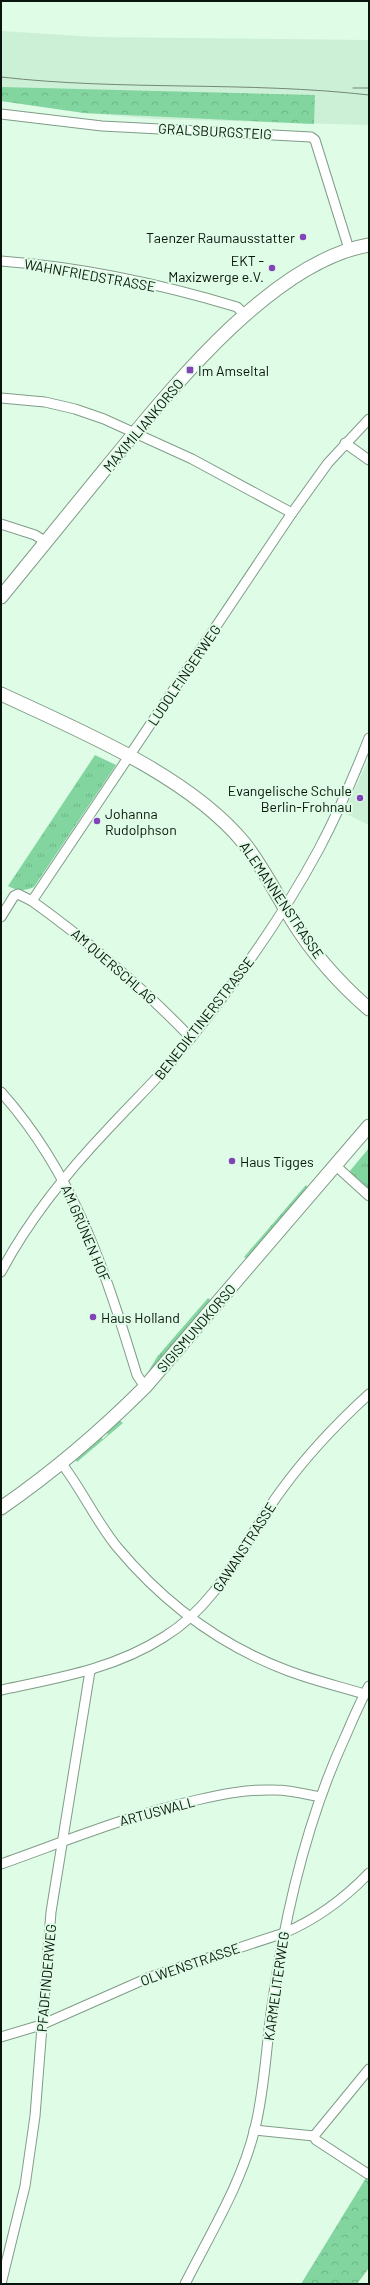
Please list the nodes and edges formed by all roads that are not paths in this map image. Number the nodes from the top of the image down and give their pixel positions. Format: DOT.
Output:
graph roads {
  1 [pos="1,114"];
  2 [pos="369,245"];
  3 [pos="349,249"];
  4 [pos="1,261"];
  5 [pos="246,316"];
  6 [pos="1,398"];
  7 [pos="369,419"];
  8 [pos="135,434"];
  9 [pos="345,443"];
  10 [pos="369,460"];
  11 [pos="292,513"];
  12 [pos="1,524"];
  13 [pos="46,542"];
  14 [pos="1,597"];
  15 [pos="1,694"];
  16 [pos="369,738"];
  17 [pos="129,757"];
  18 [pos="32,901"];
  19 [pos="284,907"];
  20 [pos="1,917"];
  21 [pos="369,1009"];
  22 [pos="191,1038"];
  23 [pos="1,1092"];
  24 [pos="369,1126"];
  25 [pos="336,1166"];
  26 [pos="63,1180"];
  27 [pos="369,1196"];
  28 [pos="1,1272"];
  29 [pos="145,1387"];
  30 [pos="369,1394"];
  31 [pos="62,1464"];
  32 [pos="1,1508"];
  33 [pos="190,1618"];
  34 [pos="90,1671"];
  35 [pos="1,1690"];
  36 [pos="367,1690"];
  37 [pos="320,1797"];
  38 [pos="63,1842"];
  39 [pos="1,1864"];
  40 [pos="369,1874"];
  41 [pos="284,1933"];
  42 [pos="41,2025"];
  43 [pos="1,2037"];
  44 [pos="369,2069"];
  45 [pos="254,2130"];
  46 [pos="314,2136"];
  47 [pos="368,2174"];
  48 [pos="1,2284"];
  49 [pos="185,2284"];
  1 -- 3 [label="street, GRALSBURGSTEIG"];
  2 -- 3 [label="street, MAXIMILIANKORSO"];
  3 -- 5 [label="street, MAXIMILIANKORSO"];
  4 -- 5 [label="street, WAHNFRIEDSTRASSE"];
  5 -- 8 [label="street, MAXIMILIANKORSO"];
  6 -- 8 [label="street"];
  7 -- 9 [label="street, LUDOLFINGERWEG"];
  8 -- 11 [label="street"];
  8 -- 13 [label="street, MAXIMILIANKORSO"];
  9 -- 10 [label="street"];
  9 -- 11 [label="street, LUDOLFINGERWEG"];
  11 -- 17 [label="street, LUDOLFINGERWEG"];
  12 -- 13 [label="street"];
  13 -- 14 [label="street, MAXIMILIANKORSO"];
  15 -- 17 [label="street, ALEMANNENSTRASSE"];
  16 -- 19 [label="street, BENEDIKTINERSTRASSE"];
  17 -- 18 [label="street, LUDOLFINGERWEG"];
  17 -- 19 [label="street, ALEMANNENSTRASSE"];
  18 -- 20 [label="street"];
  18 -- 22 [label="street, AM QUERSCHLAG"];
  19 -- 21 [label="street, ALEMANNENSTRASSE"];
  19 -- 22 [label="street, BENEDIKTINERSTRASSE"];
  22 -- 26 [label="street, BENEDIKTINERSTRASSE"];
  23 -- 26 [label="street, AM GRÜNEN HOF"];
  24 -- 25 [label="street, SIGISMUNDKORSO"];
  25 -- 27 [label="street"];
  25 -- 29 [label="street, SIGISMUNDKORSO"];
  26 -- 28 [label="street, BENEDIKTINERSTRASSE"];
  26 -- 29 [label="street, AM GRÜNEN HOF"];
  29 -- 31 [label="street, SIGISMUNDKORSO"];
  30 -- 33 [label="street, GAWANSTRASSE"];
  31 -- 32 [label="street, SIGISMUNDKORSO"];
  31 -- 33 [label="street"];
  33 -- 34 [label="street, GAWANSTRASSE"];
  33 -- 36 [label="street"];
  34 -- 35 [label="street, GAWANSTRASSE"];
  34 -- 38 [label="street, PFADFINDERWEG"];
  36 -- 37 [label="street, KARMELITERWEG"];
  37 -- 38 [label="street, ARTUSWALL"];
  37 -- 41 [label="street, KARMELITERWEG"];
  38 -- 39 [label="street, ARTUSWALL"];
  38 -- 42 [label="street, PFADFINDERWEG"];
  40 -- 41 [label="street, OLWENSTRASSE"];
  41 -- 42 [label="street, OLWENSTRASSE"];
  41 -- 45 [label="street, KARMELITERWEG"];
  42 -- 43 [label="street, OLWENSTRASSE"];
  42 -- 48 [label="street, PFADFINDERWEG"];
  44 -- 46 [label="street"];
  45 -- 46 [label="street"];
  45 -- 49 [label="street, KARMELITERWEG"];
  46 -- 47 [label="street"];
}
